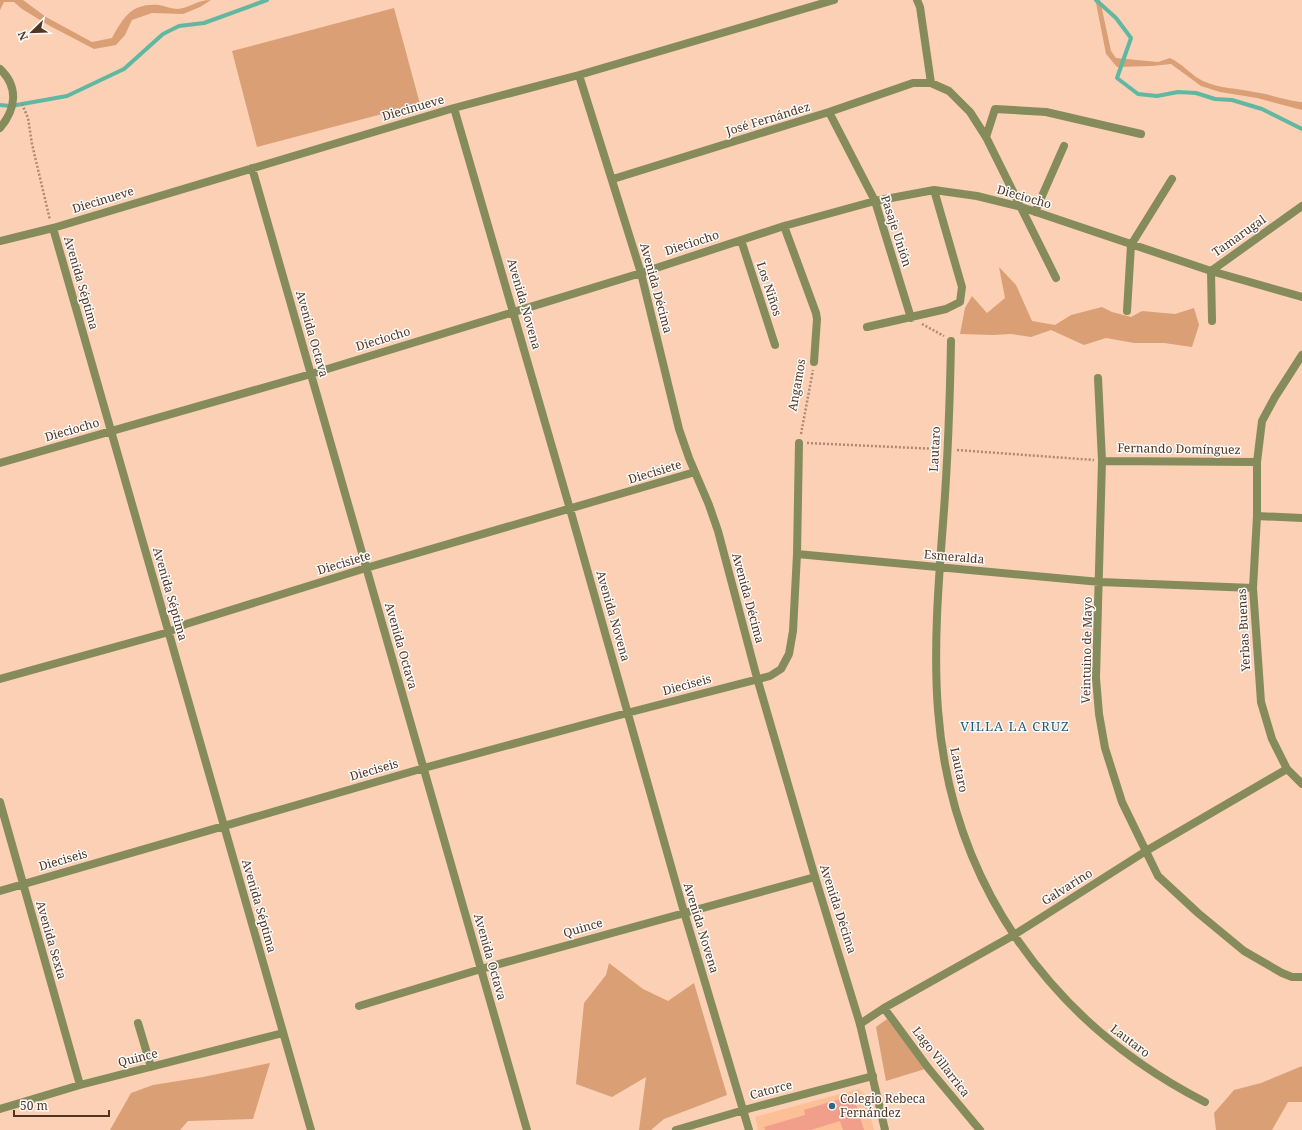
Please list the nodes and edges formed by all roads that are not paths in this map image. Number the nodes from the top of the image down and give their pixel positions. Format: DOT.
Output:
graph roads {
  1 [pos="834,0"];
  2 [pos="917,0"];
  3 [pos="0,69"];
  4 [pos="580,75"];
  5 [pos="931,83"];
  6 [pos="454,108"];
  7 [pos="829,112"];
  8 [pos="0,128"];
  9 [pos="1141,134"];
  10 [pos="986,137"];
  11 [pos="1064,146"];
  12 [pos="252,168"];
  13 [pos="613,179"];
  14 [pos="1172,179"];
  15 [pos="934,190"];
  16 [pos="875,201"];
  17 [pos="1302,206"];
  18 [pos="1021,207"];
  19 [pos="1035,212"];
  20 [pos="784,226"];
  21 [pos="53,228"];
  22 [pos="742,240"];
  23 [pos="0,241"];
  24 [pos="1131,245"];
  25 [pos="1211,271"];
  26 [pos="641,273"];
  27 [pos="1056,278"];
  28 [pos="1302,297"];
  29 [pos="513,311"];
  30 [pos="1127,311"];
  31 [pos="911,318"];
  32 [pos="1212,321"];
  33 [pos="867,327"];
  34 [pos="952,341"];
  35 [pos="774,345"];
  36 [pos="1302,356"];
  37 [pos="814,362"];
  38 [pos="311,374"];
  39 [pos="1098,378"];
  40 [pos="111,431"];
  41 [pos="799,443"];
  42 [pos="1102,461"];
  43 [pos="1257,462"];
  44 [pos="0,463"];
  45 [pos="696,472"];
  46 [pos="570,510"];
  47 [pos="1257,516"];
  48 [pos="1302,518"];
  49 [pos="797,554"];
  50 [pos="366,568"];
  51 [pos="940,568"];
  52 [pos="1100,582"];
  53 [pos="1253,588"];
  54 [pos="169,632"];
  55 [pos="757,678"];
  56 [pos="0,679"];
  57 [pos="627,713"];
  58 [pos="424,768"];
  59 [pos="1287,769"];
  60 [pos="1302,784"];
  61 [pos="0,802"];
  62 [pos="224,826"];
  63 [pos="1146,851"];
  64 [pos="815,877"];
  65 [pos="23,884"];
  66 [pos="0,891"];
  67 [pos="684,912"];
  68 [pos="1014,935"];
  69 [pos="481,969"];
  70 [pos="1302,977"];
  71 [pos="359,1006"];
  72 [pos="884,1008"];
  73 [pos="138,1023"];
  74 [pos="860,1024"];
  75 [pos="283,1033"];
  76 [pos="151,1067"];
  77 [pos="872,1076"];
  78 [pos="80,1085"];
  79 [pos="1205,1102"];
  80 [pos="0,1109"];
  81 [pos="744,1110"];
  82 [pos="311,1130"];
  83 [pos="527,1130"];
  84 [pos="676,1130"];
  85 [pos="749,1130"];
  86 [pos="885,1130"];
  87 [pos="980,1130"];
  1 -- 4 [label="street, Diecinueve"];
  2 -- 5 [label="street"];
  3 -- 8 [label="street"];
  4 -- 6 [label="street, Diecinueve"];
  4 -- 13 [label="street, Avenida Décima"];
  5 -- 7 [label="street, José Fernández"];
  5 -- 10 [label="street"];
  6 -- 12 [label="street, Diecinueve"];
  6 -- 29 [label="street, Avenida Novena"];
  7 -- 13 [label="street, José Fernández"];
  7 -- 16 [label="street, Pasaje Unión"];
  9 -- 10 [label="street"];
  10 -- 18 [label="street"];
  11 -- 19 [label="street"];
  12 -- 21 [label="street, Diecinueve"];
  12 -- 38 [label="street, Avenida Octava"];
  13 -- 26 [label="street, Avenida Décima"];
  14 -- 24 [label="street"];
  15 -- 16 [label="street, Dieciocho"];
  15 -- 18 [label="street, Dieciocho"];
  15 -- 31 [label="street"];
  16 -- 20 [label="street, Dieciocho"];
  16 -- 31 [label="street, Pasaje Unión"];
  17 -- 25 [label="street, Tamarugal"];
  18 -- 19 [label="street, Dieciocho"];
  18 -- 27 [label="street"];
  19 -- 24 [label="street, Dieciocho"];
  20 -- 22 [label="street, Dieciocho"];
  20 -- 37 [label="street, Angamos"];
  21 -- 23 [label="street, Diecinueve"];
  21 -- 40 [label="street, Avenida Séptima"];
  22 -- 26 [label="street, Dieciocho"];
  22 -- 35 [label="street, Los Niños"];
  24 -- 25 [label="street, Dieciocho"];
  24 -- 30 [label="street"];
  25 -- 28 [label="street, Dieciocho"];
  25 -- 32 [label="street, Tamarugal"];
  26 -- 29 [label="street, Dieciocho"];
  26 -- 45 [label="street, Avenida Décima"];
  29 -- 38 [label="street, Dieciocho"];
  29 -- 46 [label="street, Avenida Novena"];
  31 -- 33 [label="street"];
  34 -- 51 [label="street, Lautaro"];
  36 -- 43 [label="street, Yerbas Buenas"];
  38 -- 40 [label="street, Dieciocho"];
  38 -- 50 [label="street, Avenida Octava"];
  39 -- 42 [label="street, Veintuino de Mayo"];
  40 -- 44 [label="street, Dieciocho"];
  40 -- 54 [label="street, Avenida Séptima"];
  41 -- 49 [label="street"];
  42 -- 43 [label="street, Fernando Domínguez"];
  42 -- 52 [label="street, Veintuino de Mayo"];
  43 -- 47 [label="street, Yerbas Buenas"];
  45 -- 46 [label="street, Diecisiete"];
  45 -- 55 [label="street, Avenida Décima"];
  46 -- 50 [label="street, Diecisiete"];
  46 -- 57 [label="street, Avenida Novena"];
  47 -- 48 [label="street"];
  47 -- 53 [label="street, Yerbas Buenas"];
  49 -- 51 [label="street, Esmeralda"];
  49 -- 55 [label="street"];
  50 -- 54 [label="street, Diecisiete"];
  50 -- 58 [label="street, Avenida Octava"];
  51 -- 52 [label="street, Esmeralda"];
  51 -- 68 [label="street, Lautaro"];
  52 -- 53 [label="street, Esmeralda"];
  52 -- 63 [label="street, Veintuino de Mayo"];
  53 -- 59 [label="street, Yerbas Buenas"];
  54 -- 56 [label="street, Diecisiete"];
  54 -- 62 [label="street, Avenida Séptima"];
  55 -- 57 [label="street, Dieciseis"];
  55 -- 64 [label="street, Avenida Décima"];
  57 -- 58 [label="street, Dieciseis"];
  57 -- 67 [label="street, Avenida Novena"];
  58 -- 62 [label="street, Dieciseis"];
  58 -- 69 [label="street, Avenida Octava"];
  59 -- 60 [label="street, Yerbas Buenas"];
  59 -- 63 [label="street, Galvarino"];
  61 -- 65 [label="street, Avenida Sexta"];
  62 -- 65 [label="street, Dieciseis"];
  62 -- 75 [label="street, Avenida Séptima"];
  63 -- 68 [label="street, Galvarino"];
  63 -- 70 [label="street, Veintuino de Mayo"];
  64 -- 67 [label="street, Quince"];
  64 -- 74 [label="street, Avenida Décima"];
  65 -- 66 [label="street, Dieciseis"];
  65 -- 78 [label="street, Avenida Sexta"];
  67 -- 69 [label="street, Quince"];
  67 -- 81 [label="street, Avenida Novena"];
  68 -- 72 [label="street, Galvarino"];
  68 -- 79 [label="street, Lautaro"];
  69 -- 71 [label="street, Quince"];
  69 -- 83 [label="street, Avenida Octava"];
  72 -- 74 [label="street, Galvarino"];
  72 -- 87 [label="street, Lago Villarrica"];
  73 -- 76 [label="street"];
  74 -- 77 [label="street, Avenida Décima"];
  75 -- 76 [label="street, Quince"];
  75 -- 82 [label="street, Avenida Séptima"];
  76 -- 78 [label="street, Quince"];
  77 -- 81 [label="street, Catorce"];
  77 -- 86 [label="street, Avenida Décima"];
  78 -- 80 [label="street, Quince"];
  81 -- 84 [label="street, Catorce"];
  81 -- 85 [label="street, Avenida Novena"];
}
